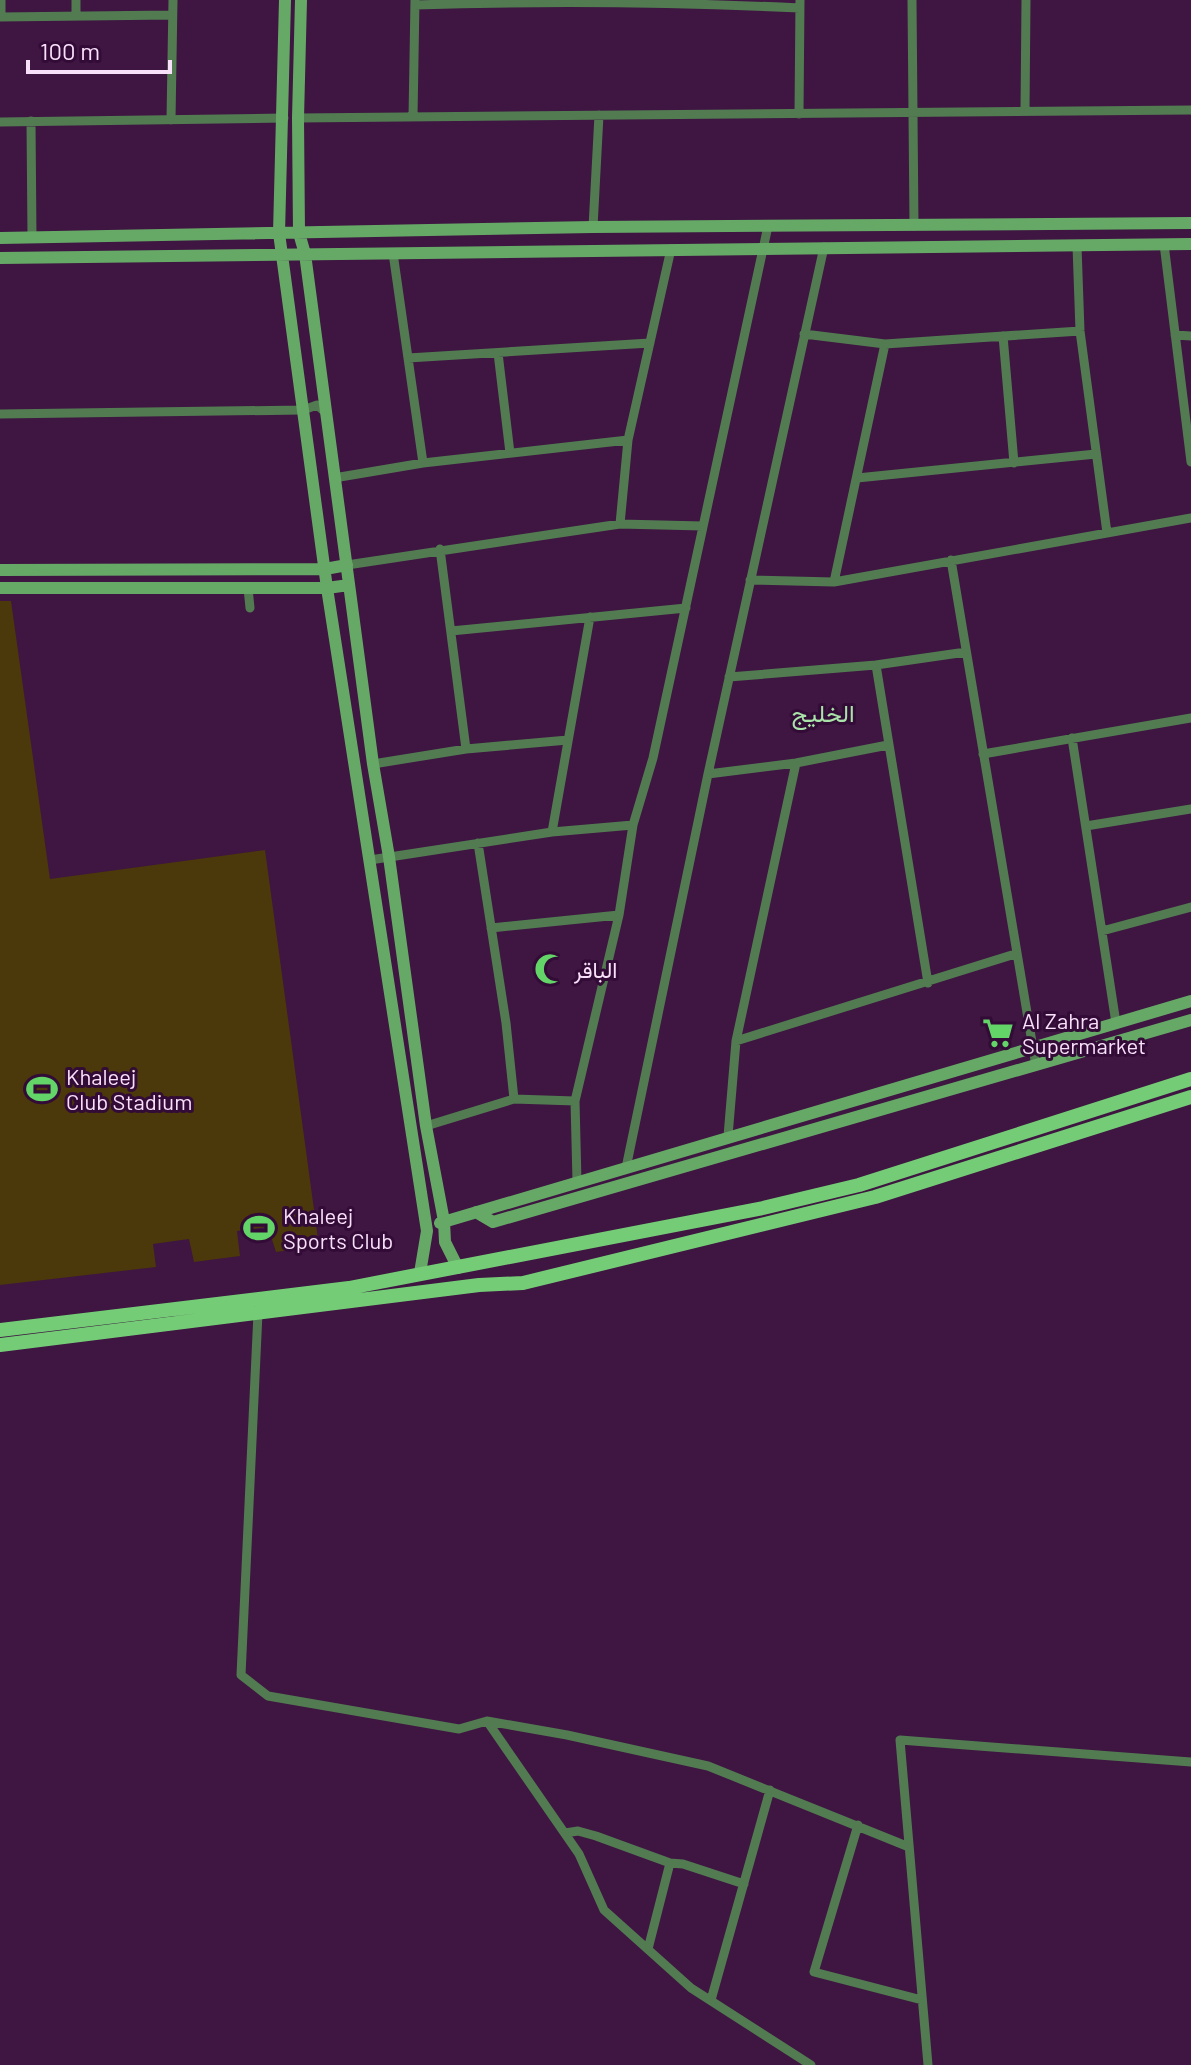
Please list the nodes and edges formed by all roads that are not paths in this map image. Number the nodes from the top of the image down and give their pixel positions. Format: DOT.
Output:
graph roads {
  1 [pos="1,0"];
  2 [pos="76,0"];
  3 [pos="173,0"];
  4 [pos="285,0"];
  5 [pos="301,0"];
  6 [pos="912,0"];
  7 [pos="1026,0"];
  8 [pos="526,1"];
  9 [pos="665,1"];
  10 [pos="415,3"];
  11 [pos="800,4"];
  12 [pos="172,15"];
  13 [pos="76,16"];
  14 [pos="1,17"];
  15 [pos="1191,110"];
  16 [pos="1025,111"];
  17 [pos="913,112"];
  18 [pos="799,114"];
  19 [pos="599,115"];
  20 [pos="413,117"];
  21 [pos="284,118"];
  22 [pos="298,118"];
  23 [pos="171,120"];
  24 [pos="31,121"];
  25 [pos="0,122"];
  26 [pos="1191,223"];
  27 [pos="768,226"];
  28 [pos="914,226"];
  29 [pos="593,227"];
  30 [pos="279,233"];
  31 [pos="299,233"];
  32 [pos="32,237"];
  33 [pos="0,238"];
  34 [pos="1164,244"];
  35 [pos="1191,244"];
  36 [pos="1077,246"];
  37 [pos="824,247"];
  38 [pos="671,249"];
  39 [pos="763,249"];
  40 [pos="393,253"];
  41 [pos="282,254"];
  42 [pos="305,254"];
  43 [pos="0,258"];
  44 [pos="1080,331"];
  45 [pos="804,334"];
  46 [pos="1175,335"];
  47 [pos="1003,336"];
  48 [pos="1191,336"];
  49 [pos="650,343"];
  50 [pos="885,344"];
  51 [pos="498,353"];
  52 [pos="408,358"];
  53 [pos="303,410"];
  54 [pos="326,413"];
  55 [pos="0,414"];
  56 [pos="628,440"];
  57 [pos="510,453"];
  58 [pos="1096,454"];
  59 [pos="1191,462"];
  60 [pos="423,463"];
  61 [pos="1014,463"];
  62 [pos="334,478"];
  63 [pos="857,478"];
  64 [pos="1191,518"];
  65 [pos="620,524"];
  66 [pos="703,526"];
  67 [pos="1107,533"];
  68 [pos="440,549"];
  69 [pos="951,560"];
  70 [pos="347,565"];
  71 [pos="325,569"];
  72 [pos="0,570"];
  73 [pos="750,580"];
  74 [pos="834,582"];
  75 [pos="349,585"];
  76 [pos="0,588"];
  77 [pos="248,588"];
  78 [pos="327,588"];
  79 [pos="250,608"];
  80 [pos="686,608"];
  81 [pos="590,617"];
  82 [pos="451,631"];
  83 [pos="966,652"];
  84 [pos="876,665"];
  85 [pos="729,677"];
  86 [pos="1191,718"];
  87 [pos="1072,738"];
  88 [pos="568,740"];
  89 [pos="888,745"];
  90 [pos="466,749"];
  91 [pos="983,754"];
  92 [pos="796,763"];
  93 [pos="373,764"];
  94 [pos="708,774"];
  95 [pos="1191,809"];
  96 [pos="633,825"];
  97 [pos="1086,826"];
  98 [pos="552,832"];
  99 [pos="478,843"];
  100 [pos="389,857"];
  101 [pos="370,860"];
  102 [pos="1191,907"];
  103 [pos="619,915"];
  104 [pos="491,928"];
  105 [pos="1102,931"];
  106 [pos="1015,954"];
  107 [pos="928,983"];
  108 [pos="1191,1001"];
  109 [pos="1191,1020"];
  110 [pos="1116,1023"];
  111 [pos="736,1041"];
  112 [pos="1031,1048"];
  113 [pos="1036,1066"];
  114 [pos="1191,1079"];
  115 [pos="1191,1097"];
  116 [pos="514,1099"];
  117 [pos="575,1101"];
  118 [pos="426,1126"];
  119 [pos="728,1136"];
  120 [pos="626,1168"];
  121 [pos="577,1182"];
  122 [pos="476,1212"];
  123 [pos="444,1221"];
  124 [pos="427,1231"];
  125 [pos="458,1268"];
  126 [pos="420,1273"];
  127 [pos="258,1313"];
  128 [pos="0,1320"];
  129 [pos="23,1329"];
  130 [pos="0,1330"];
  131 [pos="0,1345"];
  132 [pos="487,1721"];
  133 [pos="1191,1762"];
  134 [pos="770,1790"];
  135 [pos="858,1825"];
  136 [pos="565,1833"];
  137 [pos="909,1847"];
  138 [pos="670,1863"];
  139 [pos="744,1884"];
  140 [pos="648,1949"];
  141 [pos="711,2000"];
  142 [pos="922,2000"];
  143 [pos="810,2064"];
  144 [pos="928,2065"];
  1 -- 14 [label="street"];
  2 -- 13 [label="street"];
  3 -- 12 [label="street"];
  4 -- 21 [label="street"];
  5 -- 22 [label="street"];
  6 -- 17 [label="street"];
  7 -- 16 [label="street"];
  8 -- 9 [label="street"];
  8 -- 10 [label="street"];
  9 -- 11 [label="street"];
  10 -- 20 [label="street"];
  11 -- 18 [label="street"];
  12 -- 13 [label="street"];
  12 -- 23 [label="street"];
  13 -- 14 [label="street"];
  15 -- 16 [label="street"];
  16 -- 17 [label="street"];
  17 -- 18 [label="street"];
  17 -- 28 [label="street"];
  18 -- 19 [label="street"];
  19 -- 20 [label="street"];
  19 -- 29 [label="street"];
  20 -- 22 [label="street"];
  21 -- 23 [label="street"];
  21 -- 30 [label="street"];
  22 -- 31 [label="street"];
  23 -- 24 [label="street"];
  24 -- 25 [label="street"];
  24 -- 32 [label="street"];
  26 -- 28 [label="street"];
  27 -- 28 [label="street"];
  27 -- 29 [label="street"];
  27 -- 39 [label="street"];
  29 -- 31 [label="street"];
  30 -- 31 [label="street"];
  30 -- 32 [label="street"];
  30 -- 41 [label="street"];
  31 -- 42 [label="street"];
  32 -- 33 [label="street"];
  34 -- 35 [label="street"];
  34 -- 36 [label="street"];
  34 -- 46 [label="street"];
  36 -- 37 [label="street"];
  36 -- 44 [label="street"];
  37 -- 39 [label="street"];
  37 -- 45 [label="street"];
  38 -- 39 [label="street"];
  38 -- 40 [label="street"];
  38 -- 49 [label="street"];
  39 -- 66 [label="street"];
  40 -- 42 [label="street"];
  40 -- 52 [label="street"];
  41 -- 42 [label="street"];
  41 -- 43 [label="street"];
  41 -- 53 [label="street"];
  42 -- 54 [label="street"];
  44 -- 47 [label="street"];
  44 -- 58 [label="street"];
  45 -- 50 [label="street"];
  45 -- 73 [label="street"];
  46 -- 48 [label="street"];
  46 -- 59 [label="street"];
  47 -- 50 [label="street"];
  47 -- 61 [label="street"];
  49 -- 51 [label="street"];
  49 -- 56 [label="street"];
  50 -- 63 [label="street"];
  51 -- 52 [label="street"];
  51 -- 57 [label="street"];
  52 -- 60 [label="street"];
  53 -- 54 [label="street"];
  53 -- 55 [label="street"];
  53 -- 71 [label="street"];
  54 -- 62 [label="street"];
  56 -- 57 [label="street"];
  56 -- 65 [label="street"];
  57 -- 60 [label="street"];
  58 -- 61 [label="street"];
  58 -- 67 [label="street"];
  60 -- 62 [label="street"];
  61 -- 63 [label="street"];
  62 -- 70 [label="street"];
  63 -- 74 [label="street"];
  64 -- 67 [label="street"];
  65 -- 66 [label="street"];
  65 -- 68 [label="street"];
  66 -- 80 [label="street"];
  67 -- 69 [label="street"];
  68 -- 70 [label="street"];
  68 -- 82 [label="street"];
  69 -- 74 [label="street"];
  69 -- 83 [label="street"];
  70 -- 71 [label="street"];
  70 -- 75 [label="street"];
  71 -- 72 [label="street"];
  71 -- 78 [label="street"];
  73 -- 74 [label="street"];
  73 -- 85 [label="street"];
  75 -- 78 [label="street"];
  75 -- 93 [label="street"];
  76 -- 77 [label="street"];
  77 -- 78 [label="street"];
  77 -- 79 [label="street"];
  78 -- 101 [label="street"];
  80 -- 81 [label="street"];
  80 -- 96 [label="street"];
  81 -- 82 [label="street"];
  81 -- 88 [label="street"];
  82 -- 90 [label="street"];
  83 -- 84 [label="street"];
  83 -- 91 [label="street"];
  84 -- 85 [label="street"];
  84 -- 89 [label="street"];
  85 -- 94 [label="street"];
  86 -- 87 [label="street"];
  87 -- 91 [label="street"];
  87 -- 97 [label="street"];
  88 -- 90 [label="street"];
  88 -- 98 [label="street"];
  89 -- 92 [label="street"];
  89 -- 107 [label="street"];
  90 -- 93 [label="street"];
  91 -- 106 [label="street"];
  92 -- 94 [label="street"];
  92 -- 111 [label="street"];
  93 -- 100 [label="street"];
  94 -- 120 [label="street"];
  95 -- 97 [label="street"];
  96 -- 98 [label="street"];
  96 -- 103 [label="street"];
  97 -- 105 [label="street"];
  98 -- 99 [label="street"];
  99 -- 100 [label="street"];
  99 -- 104 [label="street"];
  100 -- 101 [label="street"];
  100 -- 118 [label="street"];
  101 -- 124 [label="street"];
  102 -- 105 [label="street"];
  103 -- 104 [label="street"];
  103 -- 117 [label="street"];
  104 -- 116 [label="street"];
  105 -- 110 [label="street"];
  106 -- 107 [label="street"];
  106 -- 112 [label="street"];
  107 -- 111 [label="street"];
  108 -- 110 [label="street"];
  109 -- 113 [label="street"];
  110 -- 112 [label="street"];
  111 -- 119 [label="street"];
  112 -- 113 [label="street"];
  112 -- 119 [label="street"];
  113 -- 122 [label="street"];
  114 -- 125 [label="main road"];
  115 -- 127 [label="main road"];
  116 -- 117 [label="street"];
  116 -- 118 [label="street"];
  117 -- 121 [label="street"];
  118 -- 123 [label="street"];
  119 -- 120 [label="street"];
  120 -- 121 [label="street"];
  121 -- 122 [label="street"];
  122 -- 123 [label="street"];
  123 -- 124 [label="street"];
  123 -- 125 [label="street"];
  124 -- 126 [label="street"];
  125 -- 126 [label="main road"];
  126 -- 129 [label="main road"];
  127 -- 131 [label="main road"];
  127 -- 132 [label="street"];
  128 -- 129 [label="main road"];
  129 -- 130 [label="main road"];
  132 -- 134 [label="street"];
  132 -- 136 [label="street"];
  133 -- 137 [label="street"];
  134 -- 135 [label="street"];
  134 -- 139 [label="street"];
  135 -- 137 [label="street"];
  135 -- 142 [label="street"];
  136 -- 138 [label="street"];
  136 -- 140 [label="street"];
  137 -- 142 [label="street"];
  138 -- 139 [label="street"];
  138 -- 140 [label="street"];
  139 -- 141 [label="street"];
  140 -- 141 [label="street"];
  141 -- 143 [label="street"];
  142 -- 144 [label="street"];
}
